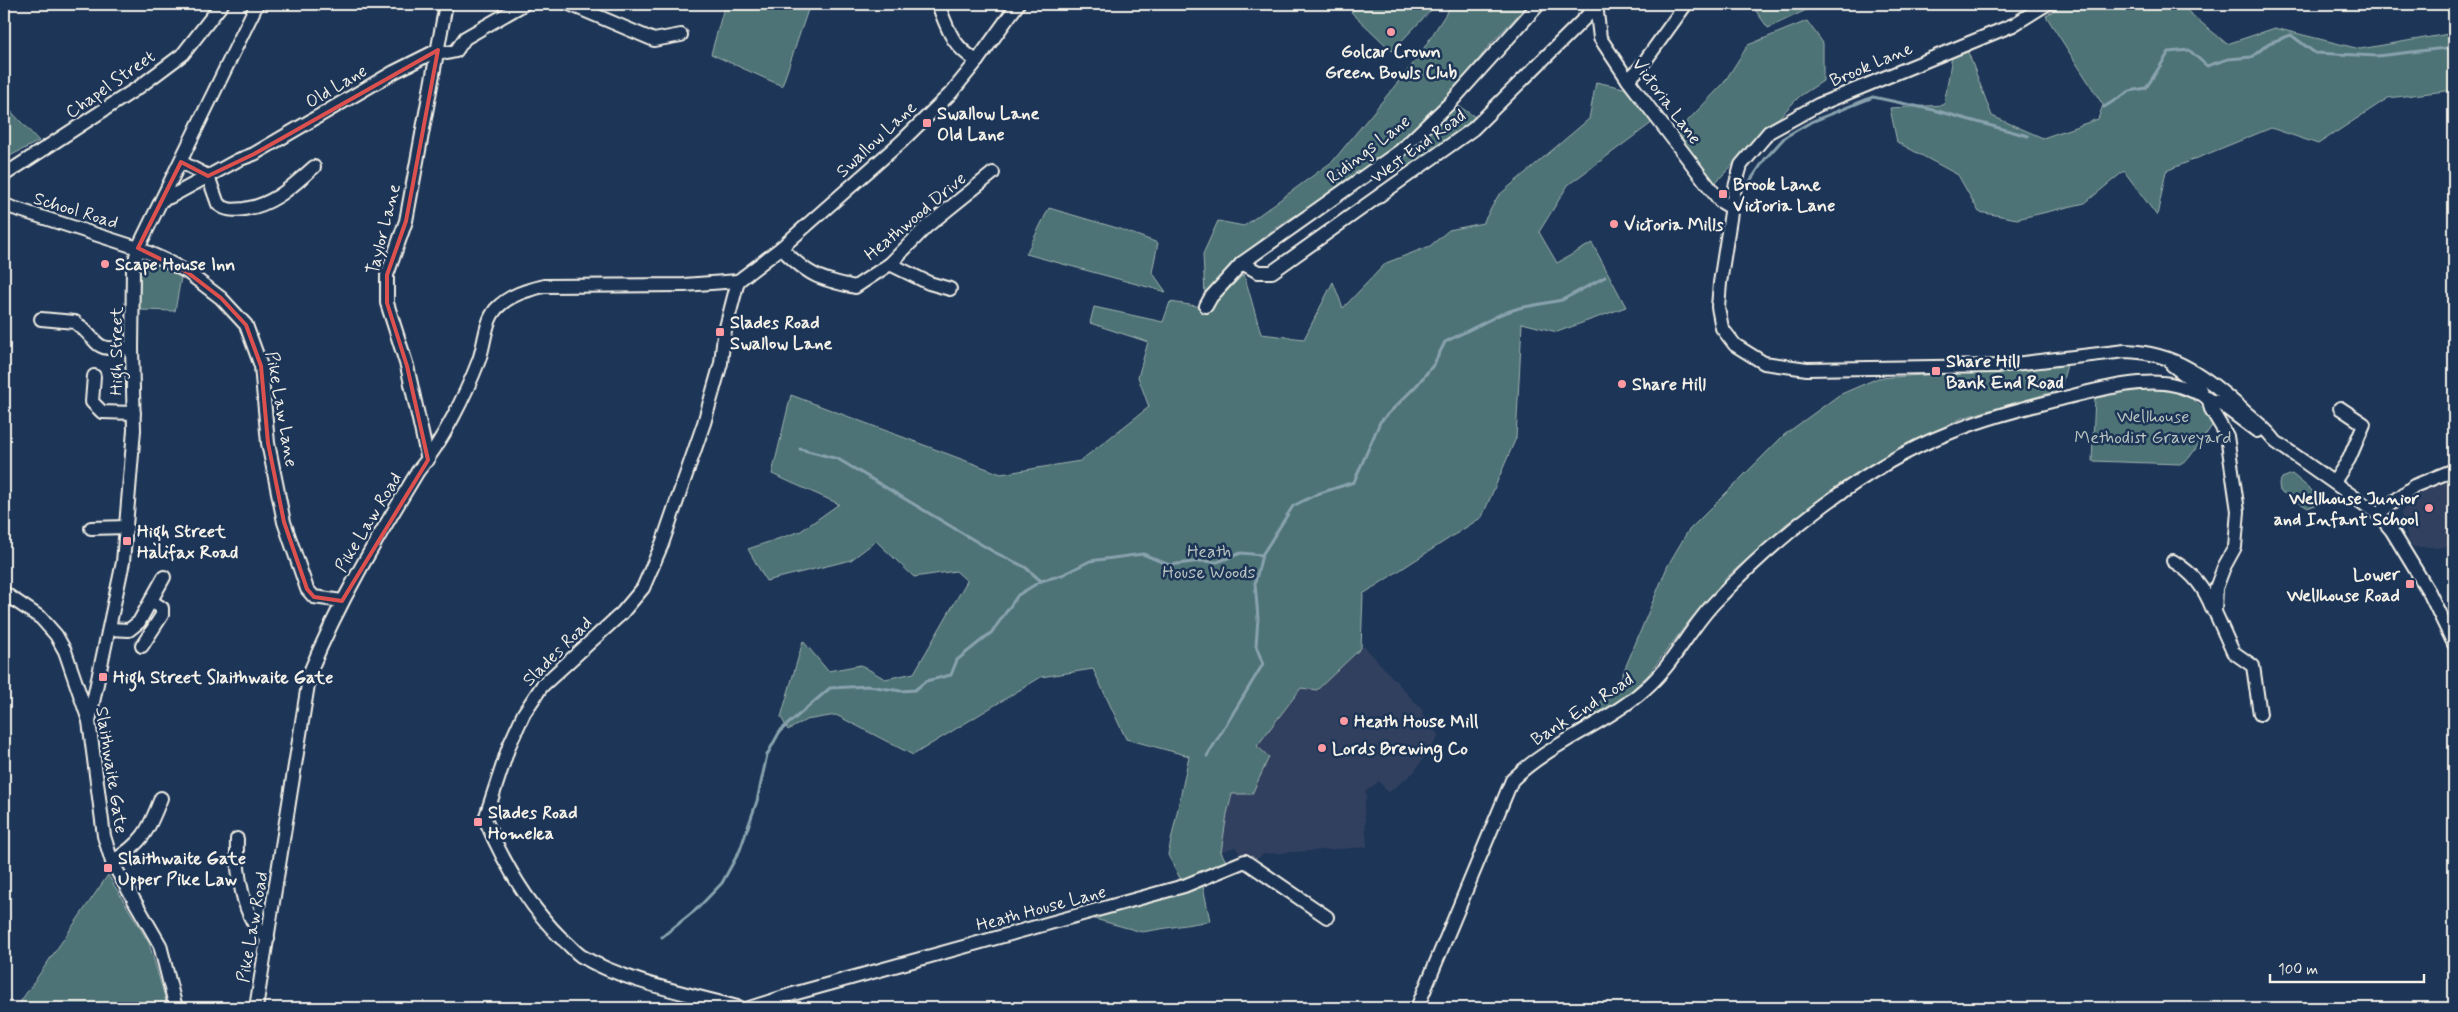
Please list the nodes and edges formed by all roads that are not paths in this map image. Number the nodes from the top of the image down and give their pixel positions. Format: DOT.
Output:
graph roads {
  1 [pos="222,4"];
  2 [pos="257,4"];
  3 [pos="446,4"];
  4 [pos="524,4"];
  5 [pos="569,4"];
  6 [pos="938,4"];
  7 [pos="1018,4"];
  8 [pos="1540,4"];
  9 [pos="1686,4"];
  10 [pos="2047,4"];
  11 [pos="1595,6"];
  12 [pos="681,35"];
  13 [pos="438,50"];
  14 [pos="977,61"];
  15 [pos="1628,80"];
  16 [pos="181,162"];
  17 [pos="314,167"];
  18 [pos="993,173"];
  19 [pos="4,175"];
  20 [pos="208,176"];
  21 [pos="162,200"];
  22 [pos="4,205"];
  23 [pos="1732,208"];
  24 [pos="138,248"];
  25 [pos="781,248"];
  26 [pos="1242,262"];
  27 [pos="890,264"];
  28 [pos="738,281"];
  29 [pos="950,290"];
  30 [pos="1206,306"];
  31 [pos="41,319"];
  32 [pos="132,348"];
  33 [pos="2162,357"];
  34 [pos="94,376"];
  35 [pos="2206,397"];
  36 [pos="2340,408"];
  37 [pos="134,413"];
  38 [pos="2276,442"];
  39 [pos="428,460"];
  40 [pos="2454,470"];
  41 [pos="2334,482"];
  42 [pos="2378,514"];
  43 [pos="127,527"];
  44 [pos="90,528"];
  45 [pos="2173,561"];
  46 [pos="164,577"];
  47 [pos="4,593"];
  48 [pos="151,601"];
  49 [pos="342,601"];
  50 [pos="2215,612"];
  51 [pos="109,629"];
  52 [pos="2454,644"];
  53 [pos="142,646"];
  54 [pos="2260,714"];
  55 [pos="89,721"];
  56 [pos="161,798"];
  57 [pos="237,839"];
  58 [pos="112,862"];
  59 [pos="1326,917"];
  60 [pos="268,938"];
  61 [pos="176,1008"];
  62 [pos="256,1008"];
  63 [pos="741,1008"];
  64 [pos="749,1008"];
  65 [pos="1417,1008"];
  1 -- 19 [label="street, Chapel Street"];
  2 -- 16 [label="street, High Street"];
  3 -- 13 [label="street, Taylor Lane"];
  4 -- 13 [label="street, Old Lane"];
  5 -- 12 [label="street"];
  6 -- 14 [label="street"];
  7 -- 14 [label="street, Swallow Lane"];
  8 -- 26 [label="street, Ridings Lane"];
  9 -- 15 [label="street"];
  10 -- 23 [label="street, Brook Lane"];
  11 -- 15 [label="street, Victoria Lane"];
  11 -- 26 [label="street, West End Road"];
  13 -- 20 [label="street, Old Lane"];
  13 -- 39 [label="street, Taylor Lane"];
  14 -- 25 [label="street, Swallow Lane"];
  15 -- 23 [label="street, Victoria Lane"];
  16 -- 20 [label="street"];
  16 -- 21 [label="street, High Street"];
  17 -- 20 [label="street"];
  18 -- 27 [label="street, Heathwood Drive"];
  20 -- 21 [label="street, Old Lane"];
  21 -- 24 [label="street, High Street"];
  22 -- 24 [label="street, School Road"];
  23 -- 33 [label="street"];
  24 -- 32 [label="street, High Street"];
  24 -- 49 [label="street, Pike Law Lane"];
  25 -- 27 [label="street, Heathwood Drive"];
  25 -- 28 [label="street, Swallow Lane"];
  26 -- 30 [label="street, Ridings Lane"];
  27 -- 29 [label="street"];
  28 -- 39 [label="street, Pike Law Road"];
  28 -- 63 [label="street, Slades Road"];
  31 -- 32 [label="street"];
  32 -- 37 [label="street, High Street"];
  33 -- 35 [label="street"];
  33 -- 38 [label="street"];
  34 -- 37 [label="street"];
  35 -- 38 [label="street"];
  35 -- 50 [label="street"];
  35 -- 65 [label="street, Bank End Road"];
  36 -- 41 [label="street"];
  37 -- 43 [label="street, High Street"];
  38 -- 41 [label="street"];
  39 -- 49 [label="street, Pike Law Road"];
  40 -- 42 [label="street"];
  41 -- 42 [label="street"];
  42 -- 52 [label="street"];
  43 -- 44 [label="street"];
  43 -- 51 [label="street, High Street"];
  45 -- 50 [label="street"];
  46 -- 48 [label="street"];
  47 -- 55 [label="street, Slaithwaite Gate"];
  48 -- 51 [label="street"];
  48 -- 53 [label="street"];
  49 -- 60 [label="street, Pike Law Road"];
  50 -- 54 [label="street"];
  51 -- 55 [label="street, High Street"];
  55 -- 58 [label="street, Slaithwaite Gate"];
  56 -- 58 [label="street, Slaithwaite Gate"];
  57 -- 60 [label="street"];
  58 -- 61 [label="street, Slaithwaite Gate"];
  59 -- 64 [label="street, Heath House Lane"];
  60 -- 62 [label="street, Pike Law Road"];
}
